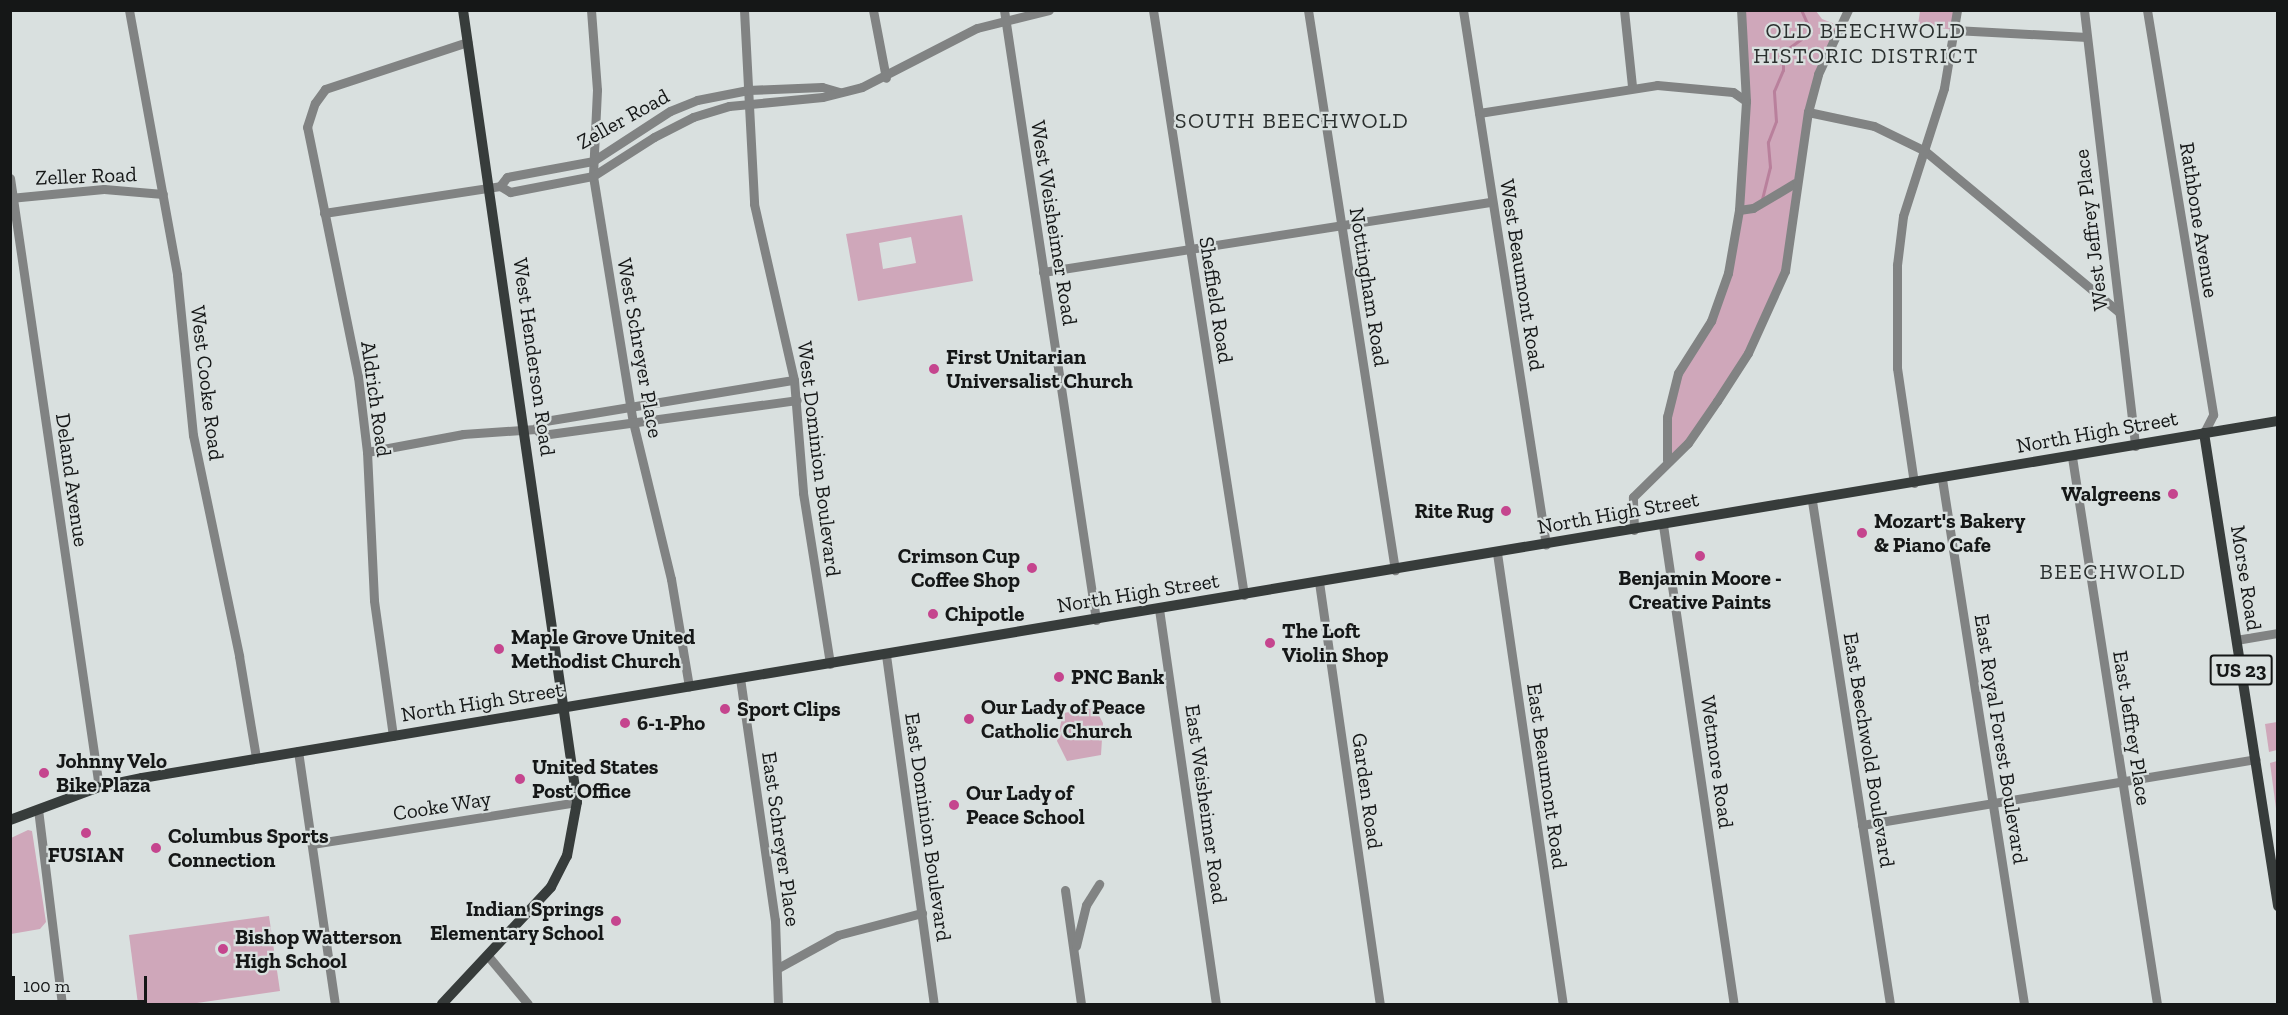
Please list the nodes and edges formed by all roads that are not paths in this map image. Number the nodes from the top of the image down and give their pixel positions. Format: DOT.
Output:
graph roads {
  1 [pos="129,10"];
  2 [pos="463,10"];
  3 [pos="591,10"];
  4 [pos="744,10"];
  5 [pos="873,10"];
  6 [pos="1049,10"];
  7 [pos="1153,10"];
  8 [pos="1308,10"];
  9 [pos="1462,10"];
  10 [pos="1624,10"];
  11 [pos="1741,10"];
  12 [pos="1848,10"];
  13 [pos="1957,10"];
  14 [pos="2084,10"];
  15 [pos="2147,10"];
  16 [pos="1005,15"];
  17 [pos="1954,30"];
  18 [pos="2087,36"];
  19 [pos="467,42"];
  20 [pos="885,78"];
  21 [pos="1632,86"];
  22 [pos="748,90"];
  23 [pos="838,92"];
  24 [pos="1746,101"];
  25 [pos="749,103"];
  26 [pos="1808,112"];
  27 [pos="1479,113"];
  28 [pos="1924,151"];
  29 [pos="592,161"];
  30 [pos="593,176"];
  31 [pos="10,178"];
  32 [pos="1795,183"];
  33 [pos="495,187"];
  34 [pos="163,194"];
  35 [pos="12,198"];
  36 [pos="1492,202"];
  37 [pos="1739,210"];
  38 [pos="324,213"];
  39 [pos="1341,226"];
  40 [pos="1190,249"];
  41 [pos="1043,272"];
  42 [pos="2119,312"];
  43 [pos="794,380"];
  44 [pos="797,400"];
  45 [pos="630,407"];
  46 [pos="2277,421"];
  47 [pos="633,422"];
  48 [pos="530,429"];
  49 [pos="2204,433"];
  50 [pos="2135,446"];
  51 [pos="367,452"];
  52 [pos="2072,456"];
  53 [pos="1667,460"];
  54 [pos="1942,479"];
  55 [pos="1914,483"];
  56 [pos="1812,501"];
  57 [pos="1663,525"];
  58 [pos="1634,530"];
  59 [pos="1546,545"];
  60 [pos="1497,553"];
  61 [pos="1395,570"];
  62 [pos="1319,582"];
  63 [pos="1244,595"];
  64 [pos="1159,609"];
  65 [pos="1096,620"];
  66 [pos="2277,633"];
  67 [pos="2236,640"];
  68 [pos="886,655"];
  69 [pos="830,664"];
  70 [pos="740,678"];
  71 [pos="689,687"];
  72 [pos="566,708"];
  73 [pos="393,736"];
  74 [pos="298,751"];
  75 [pos="256,758"];
  76 [pos="2255,759"];
  77 [pos="2122,781"];
  78 [pos="99,787"];
  79 [pos="577,802"];
  80 [pos="1992,803"];
  81 [pos="38,809"];
  82 [pos="10,820"];
  83 [pos="1862,825"];
  84 [pos="312,844"];
  85 [pos="1099,884"];
  86 [pos="1065,890"];
  87 [pos="2277,906"];
  88 [pos="922,913"];
  89 [pos="1074,954"];
  90 [pos="488,956"];
  91 [pos="778,968"];
  92 [pos="62,1005"];
  93 [pos="335,1005"];
  94 [pos="442,1005"];
  95 [pos="528,1005"];
  96 [pos="778,1005"];
  97 [pos="934,1005"];
  98 [pos="1081,1005"];
  99 [pos="1216,1005"];
  100 [pos="1380,1005"];
  101 [pos="1563,1005"];
  102 [pos="1734,1005"];
  103 [pos="1890,1005"];
  104 [pos="2024,1005"];
  105 [pos="2157,1005"];
  1 -- 34 [label="street, West Cooke Road"];
  2 -- 19 [label="main road, West Henderson Road"];
  3 -- 29 [label="street, West Schreyer Place"];
  4 -- 22 [label="street, West Dominion Boulevard"];
  5 -- 20 [label="street"];
  6 -- 16 [label="street, Zeller Road"];
  7 -- 40 [label="street, Sheffield Road"];
  8 -- 39 [label="street, Nottingham Road"];
  9 -- 27 [label="street, West Beaumont Road"];
  10 -- 21 [label="street"];
  11 -- 24 [label="street"];
  12 -- 26 [label="street"];
  13 -- 17 [label="street"];
  14 -- 18 [label="street, West Jeffrey Place"];
  15 -- 49 [label="street, Rathbone Avenue"];
  16 -- 20 [label="street, Zeller Road"];
  16 -- 41 [label="street, West Weisheimer Road"];
  17 -- 18 [label="street"];
  17 -- 28 [label="street"];
  18 -- 42 [label="street, West Jeffrey Place"];
  19 -- 33 [label="main road, West Henderson Road"];
  19 -- 38 [label="street, Aldrich Road"];
  20 -- 23 [label="street, Zeller Road"];
  21 -- 24 [label="street"];
  21 -- 27 [label="street"];
  22 -- 23 [label="street, Zeller Road"];
  22 -- 25 [label="street, West Dominion Boulevard"];
  22 -- 29 [label="street, Zeller Road"];
  23 -- 25 [label="street, Zeller Road"];
  24 -- 37 [label="street"];
  25 -- 30 [label="street, Zeller Road"];
  25 -- 43 [label="street, West Dominion Boulevard"];
  26 -- 28 [label="street"];
  26 -- 32 [label="street"];
  27 -- 36 [label="street, West Beaumont Road"];
  28 -- 42 [label="street"];
  28 -- 55 [label="street"];
  29 -- 30 [label="street, West Schreyer Place"];
  29 -- 33 [label="street, Zeller Road"];
  30 -- 33 [label="street, Zeller Road"];
  30 -- 45 [label="street, West Schreyer Place"];
  31 -- 35 [label="street, Deland Avenue"];
  32 -- 37 [label="street"];
  32 -- 53 [label="street"];
  33 -- 38 [label="street, Zeller Road"];
  33 -- 48 [label="main road, West Henderson Road"];
  34 -- 35 [label="street, Zeller Road"];
  34 -- 75 [label="street, West Cooke Road"];
  35 -- 78 [label="street, Deland Avenue"];
  36 -- 39 [label="street"];
  36 -- 59 [label="street, West Beaumont Road"];
  37 -- 53 [label="street"];
  38 -- 51 [label="street, Aldrich Road"];
  39 -- 40 [label="street"];
  39 -- 61 [label="street, Nottingham Road"];
  40 -- 41 [label="street"];
  40 -- 63 [label="street, Sheffield Road"];
  41 -- 65 [label="street, West Weisheimer Road"];
  42 -- 50 [label="street, West Jeffrey Place"];
  43 -- 44 [label="street, West Dominion Boulevard"];
  43 -- 45 [label="street"];
  44 -- 47 [label="street"];
  44 -- 69 [label="street, West Dominion Boulevard"];
  45 -- 47 [label="street, West Schreyer Place"];
  45 -- 48 [label="street"];
  46 -- 49 [label="main road, North High Street"];
  47 -- 48 [label="street"];
  47 -- 71 [label="street, West Schreyer Place"];
  48 -- 51 [label="street"];
  48 -- 72 [label="main road, West Henderson Road"];
  49 -- 50 [label="main road, North High Street"];
  49 -- 67 [label="main road, Morse Road / US 23"];
  50 -- 52 [label="main road, North High Street"];
  51 -- 73 [label="street, Aldrich Road"];
  52 -- 54 [label="main road, North High Street"];
  52 -- 77 [label="street, East Jeffrey Place"];
  53 -- 58 [label="street"];
  54 -- 55 [label="main road, North High Street"];
  54 -- 80 [label="street, East Royal Forest Boulevard"];
  55 -- 56 [label="main road, North High Street"];
  56 -- 57 [label="main road, North High Street"];
  56 -- 83 [label="street, East Beechwold Boulevard"];
  57 -- 58 [label="main road, North High Street"];
  57 -- 102 [label="street, Wetmore Road"];
  58 -- 59 [label="main road, North High Street"];
  59 -- 60 [label="main road, North High Street"];
  60 -- 61 [label="main road, North High Street"];
  60 -- 101 [label="street, East Beaumont Road"];
  61 -- 62 [label="main road, North High Street"];
  62 -- 63 [label="main road, North High Street"];
  62 -- 100 [label="street, Garden Road"];
  63 -- 64 [label="main road, North High Street"];
  64 -- 65 [label="main road, North High Street"];
  64 -- 99 [label="street, East Weisheimer Road"];
  65 -- 68 [label="main road, North High Street"];
  66 -- 67 [label="street"];
  67 -- 76 [label="main road, Morse Road / US 23"];
  68 -- 69 [label="main road, North High Street"];
  68 -- 88 [label="street, East Dominion Boulevard"];
  69 -- 70 [label="main road, North High Street"];
  70 -- 71 [label="main road, North High Street"];
  70 -- 91 [label="street, East Schreyer Place"];
  71 -- 72 [label="main road, North High Street"];
  72 -- 73 [label="main road, North High Street"];
  72 -- 79 [label="main road, West Henderson Road"];
  73 -- 74 [label="main road, North High Street"];
  74 -- 75 [label="main road, North High Street"];
  74 -- 84 [label="street"];
  75 -- 78 [label="main road, North High Street"];
  76 -- 77 [label="street"];
  76 -- 87 [label="main road, Morse Road / US 23"];
  77 -- 80 [label="street"];
  77 -- 105 [label="street, East Jeffrey Place"];
  78 -- 81 [label="main road, North High Street"];
  79 -- 84 [label="street, Cooke Way"];
  79 -- 90 [label="main road, West Henderson Road"];
  80 -- 83 [label="street"];
  80 -- 104 [label="street, East Royal Forest Boulevard"];
  81 -- 82 [label="main road, North High Street"];
  81 -- 92 [label="street"];
  83 -- 103 [label="street, East Beechwold Boulevard"];
  84 -- 93 [label="street"];
  85 -- 89 [label="street"];
  86 -- 89 [label="street"];
  88 -- 91 [label="street"];
  88 -- 97 [label="street, East Dominion Boulevard"];
  89 -- 98 [label="street"];
  90 -- 94 [label="main road, West Henderson Road"];
  90 -- 95 [label="street"];
  91 -- 96 [label="street, East Schreyer Place"];
}
